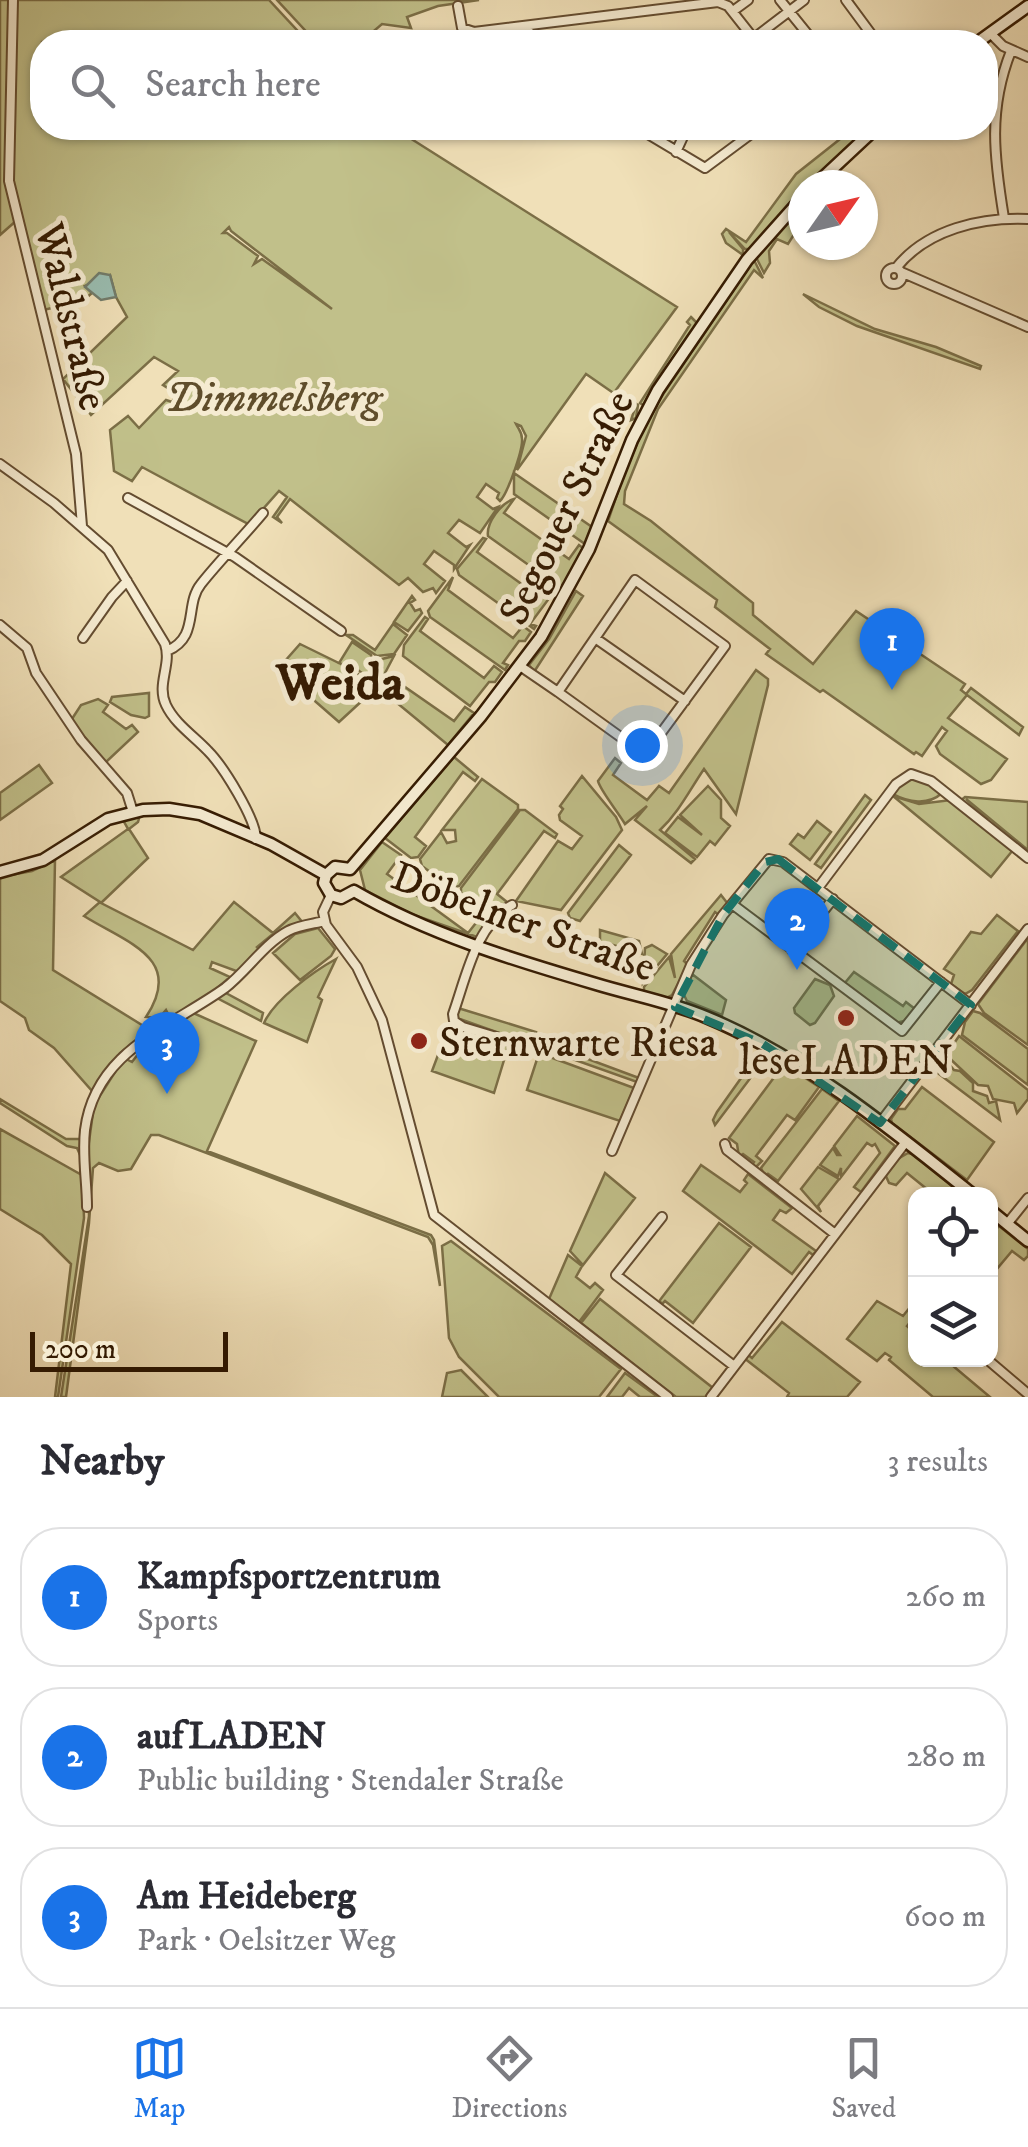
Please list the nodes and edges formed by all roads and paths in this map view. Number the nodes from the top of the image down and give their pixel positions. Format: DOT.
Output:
graph roads {
  1 [pos="12,0"];
  2 [pos="748,0"];
  3 [pos="780,0"];
  4 [pos="804,0"];
  5 [pos="846,0"];
  6 [pos="458,6"];
  7 [pos="1028,6"];
  8 [pos="732,12"];
  9 [pos="789,12"];
  10 [pos="528,26"];
  11 [pos="467,30"];
  12 [pos="489,30"];
  13 [pos="528,30"];
  14 [pos="744,30"];
  15 [pos="766,30"];
  16 [pos="804,30"];
  17 [pos="866,30"];
  18 [pos="994,30"];
  19 [pos="998,39"];
  20 [pos="1011,50"];
  21 [pos="1028,58"];
  22 [pos="998,89"];
  23 [pos="657,140"];
  24 [pos="682,140"];
  25 [pos="743,140"];
  26 [pos="863,140"];
  27 [pos="996,140"];
  28 [pos="676,152"];
  29 [pos="831,170"];
  30 [pos="788,214"];
  31 [pos="1004,218"];
  32 [pos="1028,219"];
  33 [pos="1028,327"];
  34 [pos="0,464"];
  35 [pos="128,498"];
  36 [pos="263,513"];
  37 [pos="82,526"];
  38 [pos="230,554"];
  39 [pos="127,581"];
  40 [pos="0,624"];
  41 [pos="341,631"];
  42 [pos="83,638"];
  43 [pos="595,638"];
  44 [pos="167,652"];
  45 [pos="520,666"];
  46 [pos="558,692"];
  47 [pos="685,701"];
  48 [pos="132,812"];
  49 [pos="256,839"];
  50 [pos="1028,858"];
  51 [pos="350,870"];
  52 [pos="0,872"];
  53 [pos="326,875"];
  54 [pos="818,888"];
  55 [pos="354,891"];
  56 [pos="331,895"];
  57 [pos="833,898"];
  58 [pos="733,902"];
  59 [pos="512,905"];
  60 [pos="325,921"];
  61 [pos="1028,929"];
  62 [pos="478,945"];
  63 [pos="792,950"];
  64 [pos="941,982"];
  65 [pos="971,1005"];
  66 [pos="674,1007"];
  67 [pos="529,1047"];
  68 [pos="880,1123"];
  69 [pos="906,1143"];
  70 [pos="725,1144"];
  71 [pos="612,1150"];
  72 [pos="963,1187"];
  73 [pos="1028,1198"];
  74 [pos="87,1207"];
  75 [pos="662,1217"];
  76 [pos="998,1217"];
  77 [pos="1007,1224"];
  78 [pos="835,1234"];
  79 [pos="1028,1241"];
  80 [pos="734,1366"];
  81 [pos="996,1367"];
  82 [pos="1028,1394"];
  83 [pos="668,1397"];
  84 [pos="710,1397"];
  1 -- 37 [label="street, Waldstraße"];
  2 -- 8 [label="street"];
  3 -- 9 [label="street"];
  4 -- 9 [label="street"];
  5 -- 17 [label="street"];
  6 -- 11 [label="street"];
  7 -- 18 [label="street"];
  8 -- 10 [label="street"];
  8 -- 14 [label="street"];
  9 -- 15 [label="street"];
  9 -- 16 [label="street"];
  10 -- 12 [label="street"];
  10 -- 13 [label="street"];
  19 -- 20 [label="street"];
  20 -- 21 [label="street"];
  20 -- 22 [label="street"];
  23 -- 28 [label="street"];
  24 -- 28 [label="street"];
  25 -- 28 [label="street"];
  26 -- 29 [label="street"];
  27 -- 31 [label="street"];
  30 -- 45 [label="street, Segouer Straße"];
  31 -- 32 [label="street"];
  31 -- 33 [label="street"];
  34 -- 37 [label="street"];
  35 -- 38 [label="street"];
  36 -- 38 [label="street"];
  37 -- 39 [label="street"];
  38 -- 41 [label="street"];
  38 -- 44 [label="street"];
  39 -- 42 [label="street"];
  39 -- 44 [label="street"];
  40 -- 48 [label="street"];
  43 -- 46 [label="street"];
  43 -- 47 [label="street"];
  43 -- 47 [label="street"];
  44 -- 49 [label="street"];
  45 -- 46 [label="street"];
  45 -- 51 [label="street, Segouer Straße"];
  46 -- 47 [label="street"];
  48 -- 49 [label="street"];
  48 -- 52 [label="street"];
  49 -- 53 [label="street"];
  50 -- 54 [label="street"];
  51 -- 53 [label="street"];
  51 -- 55 [label="street"];
  53 -- 56 [label="street"];
  54 -- 57 [label="street"];
  54 -- 58 [label="street"];
  55 -- 56 [label="street"];
  55 -- 62 [label="street, Döbelner Straße"];
  56 -- 60 [label="street"];
  57 -- 63 [label="street"];
  57 -- 64 [label="street"];
  58 -- 63 [label="street"];
  58 -- 66 [label="street"];
  59 -- 62 [label="street"];
  60 -- 74 [label="street"];
  60 -- 83 [label="street"];
  61 -- 65 [label="street"];
  62 -- 66 [label="street, Döbelner Straße"];
  62 -- 67 [label="street"];
  63 -- 64 [label="street"];
  64 -- 65 [label="street"];
  65 -- 68 [label="street"];
  66 -- 68 [label="street, Döbelner Straße"];
  66 -- 71 [label="street"];
  68 -- 69 [label="street, Döbelner Straße"];
  69 -- 72 [label="street, Döbelner Straße"];
  69 -- 78 [label="street"];
  70 -- 78 [label="street"];
  73 -- 77 [label="street"];
  75 -- 80 [label="street"];
  76 -- 77 [label="street"];
  77 -- 79 [label="street"];
  78 -- 80 [label="street"];
  80 -- 84 [label="street"];
  81 -- 82 [label="street"];
}
